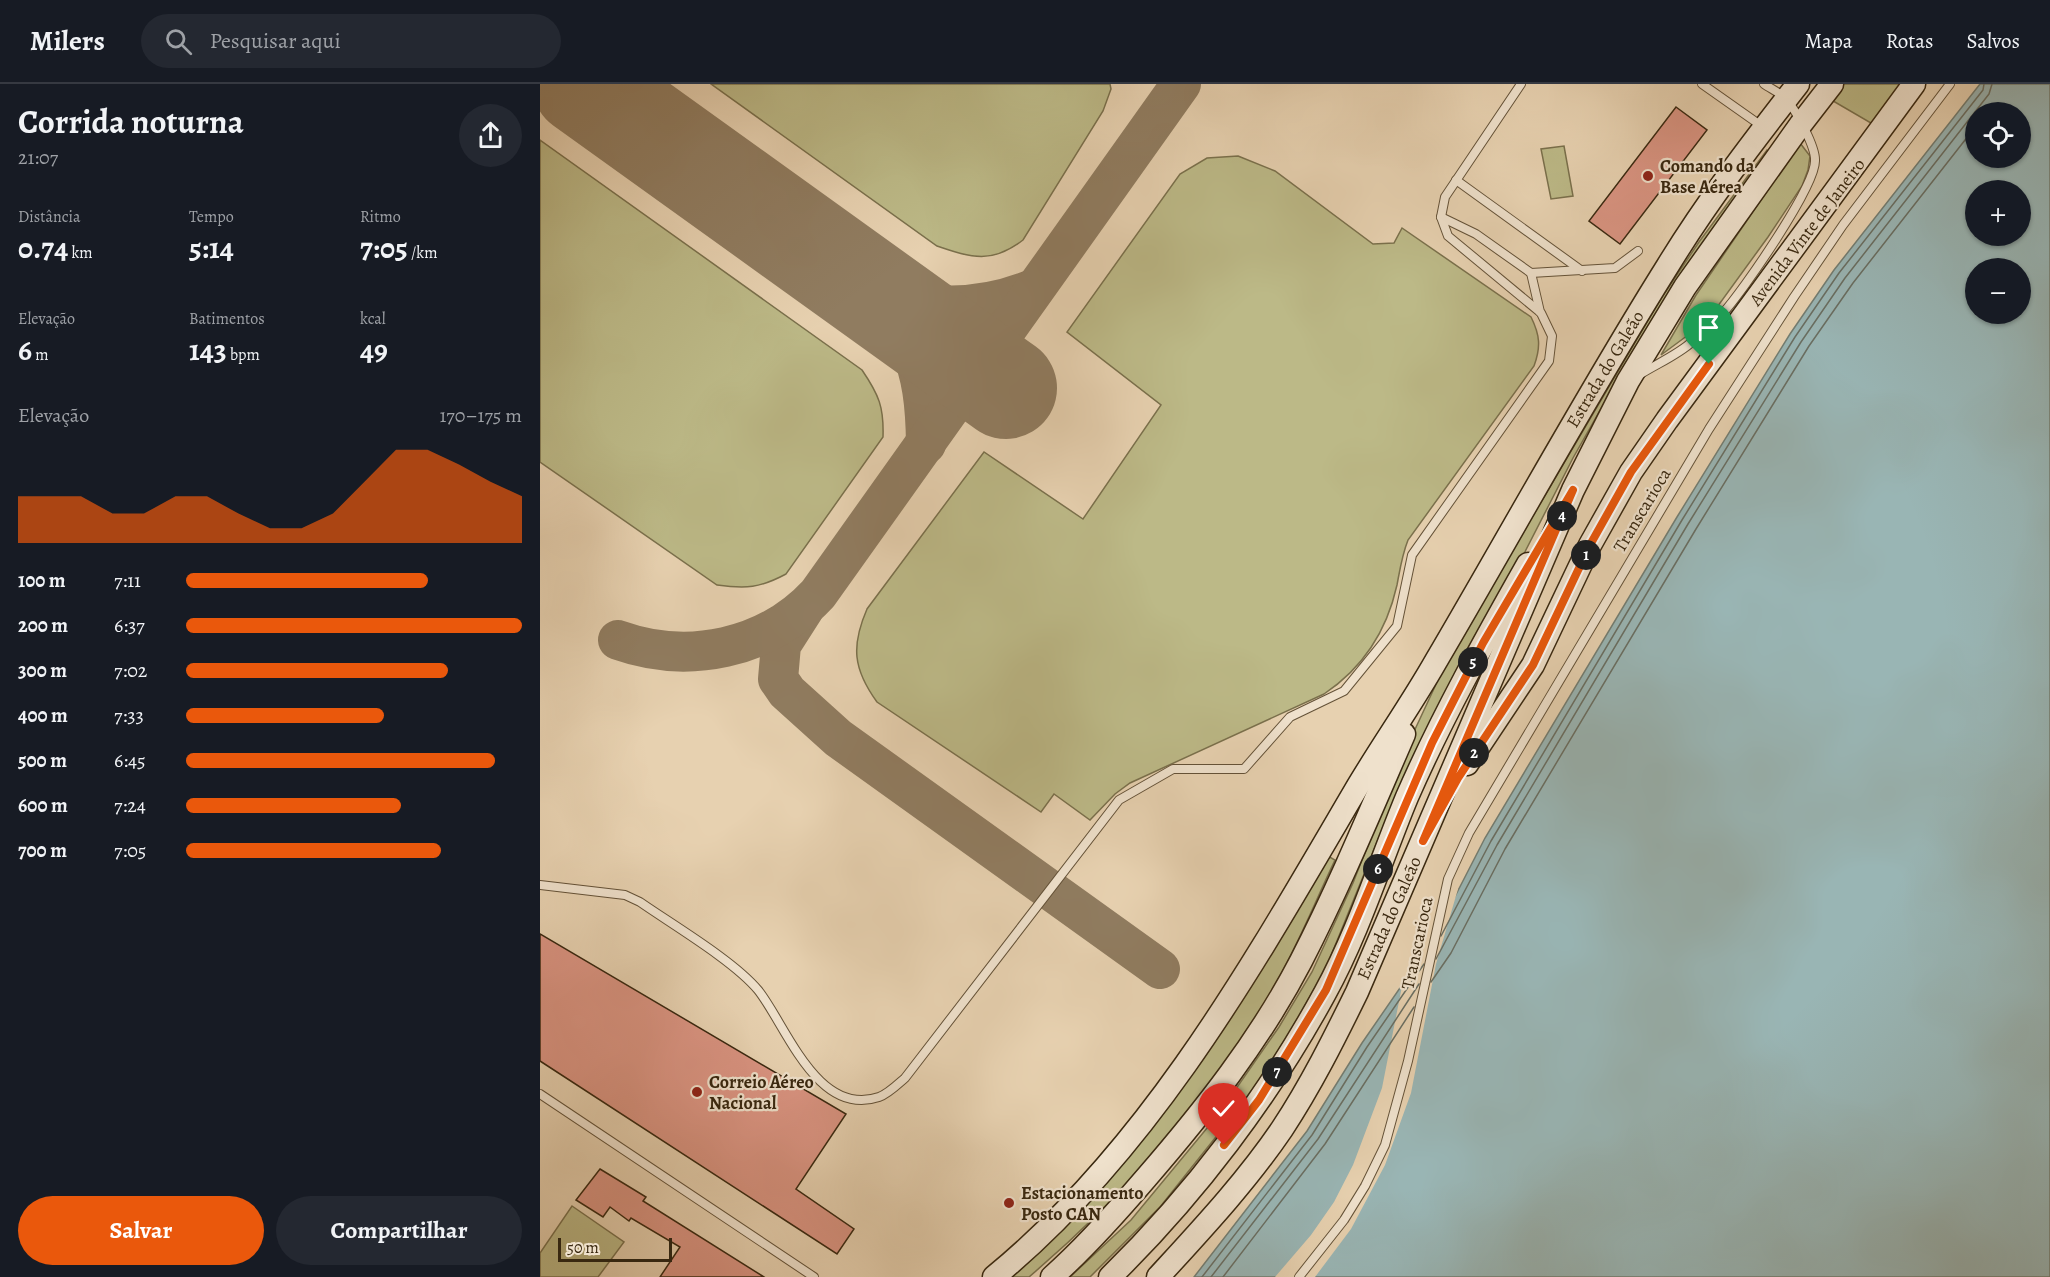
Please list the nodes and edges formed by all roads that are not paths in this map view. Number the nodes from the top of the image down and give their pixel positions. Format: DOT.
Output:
graph roads {
  1 [pos="1521,84"];
  2 [pos="1702,84"];
  3 [pos="1764,84"];
  4 [pos="1832,84"];
  5 [pos="1914,84"];
  6 [pos="1950,84"];
  7 [pos="1792,91"];
  8 [pos="1801,124"];
  9 [pos="1764,128"];
  10 [pos="1456,180"];
  11 [pos="1440,217"];
  12 [pos="1638,251"];
  13 [pos="1582,271"];
  14 [pos="1531,273"];
  15 [pos="1540,312"];
  16 [pos="1628,381"];
  17 [pos="1573,490"];
  18 [pos="1434,666"];
  19 [pos="1423,841"];
  20 [pos="540,885"];
  21 [pos="540,1094"];
  22 [pos="814,1277"];
  23 [pos="994,1277"];
  24 [pos="1052,1277"];
  25 [pos="1110,1277"];
  26 [pos="1158,1277"];
  27 [pos="1299,1277"];
  1 -- 10 [label="lane"];
  2 -- 9 [label="lane"];
  3 -- 7 [label="lane"];
  4 -- 8 [label="main road, Estrada do Galeão"];
  5 -- 19 [label="main road, Avenida Vinte de Janeiro"];
  6 -- 27 [label="lane, Transcarioca"];
  7 -- 8 [label="lane"];
  7 -- 9 [label="main road, Estrada do Galeão"];
  8 -- 16 [label="main road, Estrada do Galeão"];
  8 -- 16 [label="lane"];
  9 -- 18 [label="main road, Estrada do Galeão"];
  10 -- 11 [label="lane"];
  10 -- 13 [label="lane"];
  11 -- 14 [label="lane"];
  11 -- 15 [label="lane"];
  12 -- 13 [label="lane"];
  13 -- 14 [label="lane"];
  14 -- 15 [label="lane"];
  15 -- 20 [label="lane"];
  16 -- 17 [label="main road, Estrada do Galeão"];
  17 -- 19 [label="main road, Estrada do Galeão"];
  17 -- 25 [label="main road, Estrada do Galeão"];
  18 -- 23 [label="main road, Estrada do Galeão"];
  18 -- 24 [label="main road, Estrada do Galeão"];
  19 -- 26 [label="main road, Estrada do Galeão"];
  21 -- 22 [label="lane"];
}
